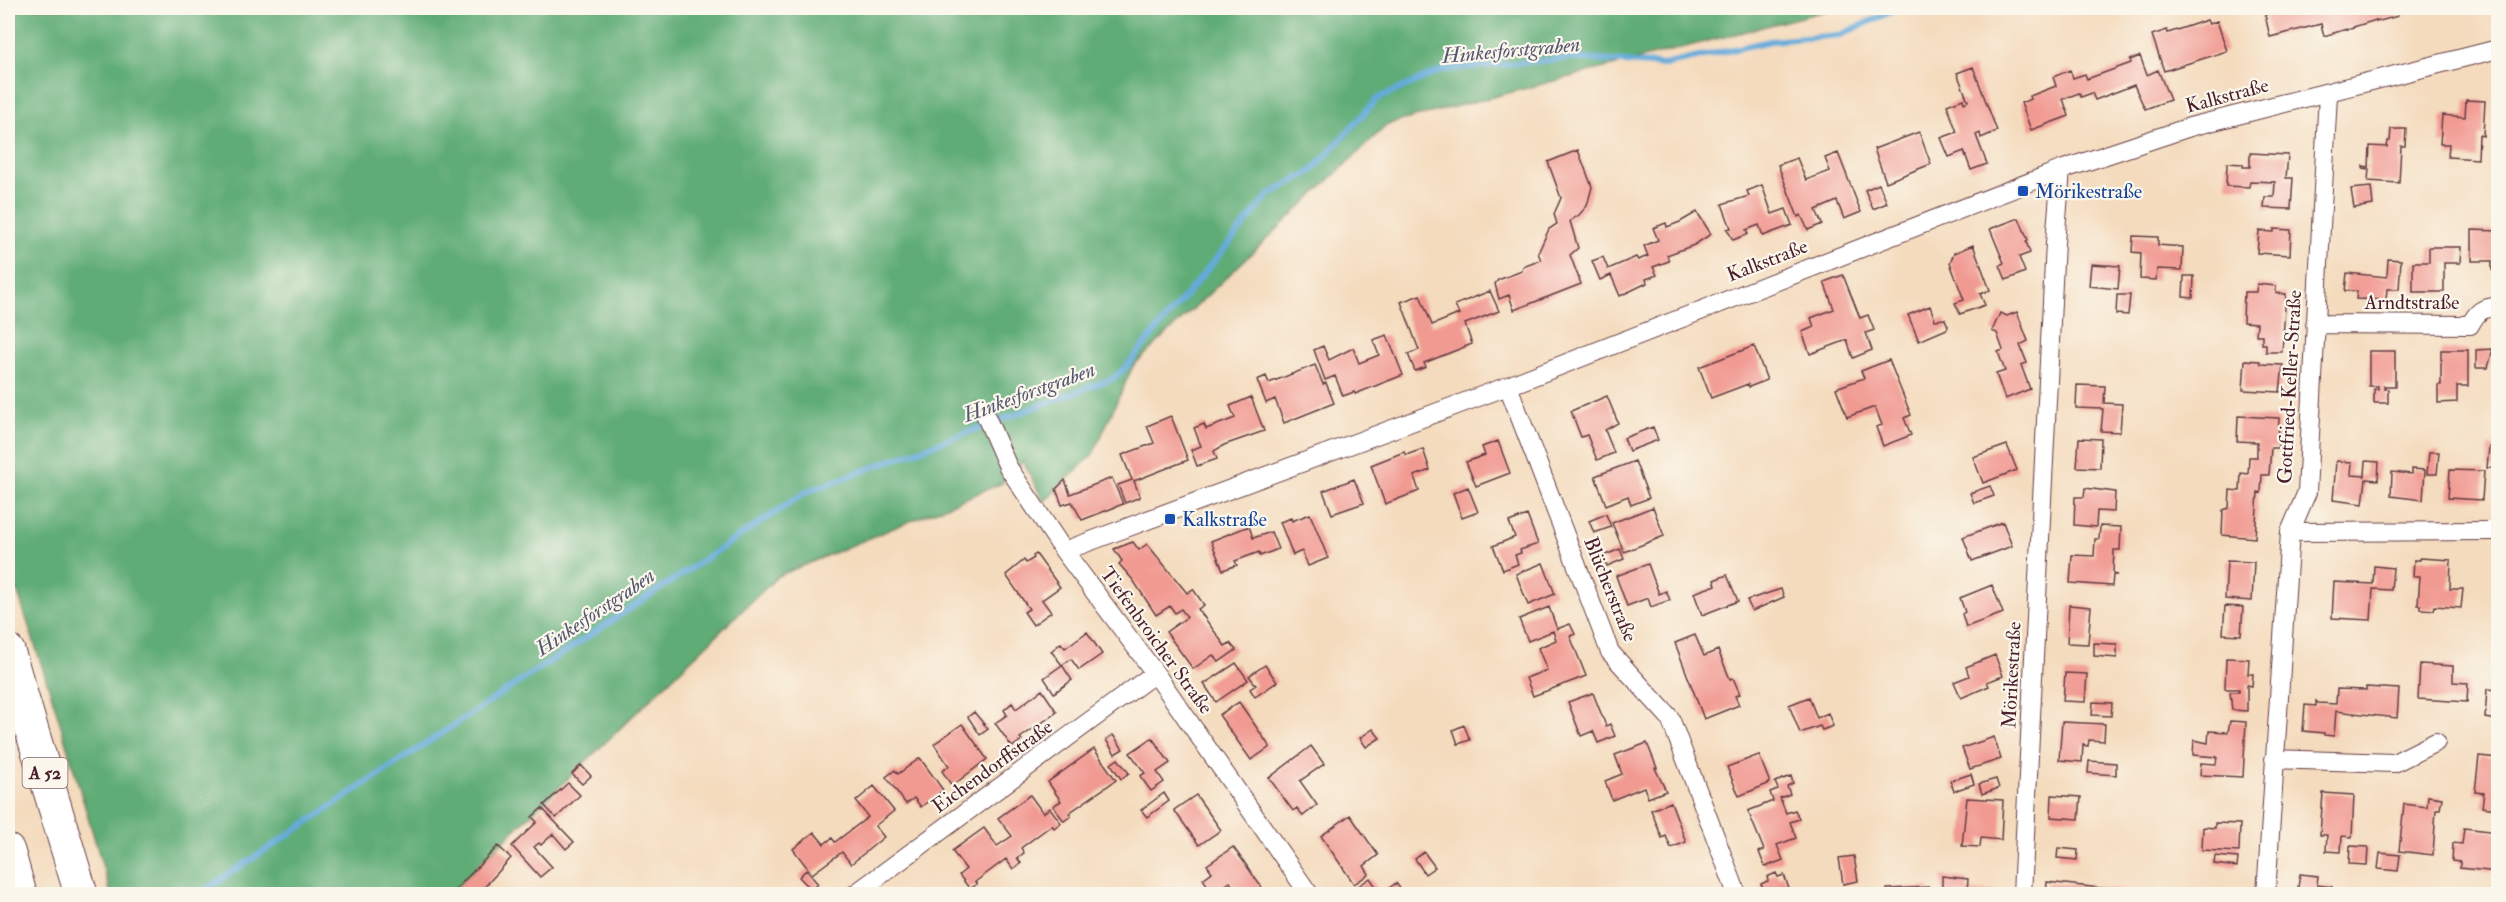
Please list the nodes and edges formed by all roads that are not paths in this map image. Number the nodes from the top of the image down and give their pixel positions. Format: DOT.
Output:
graph roads {
  1 [pos="2499,49"];
  2 [pos="2328,94"];
  3 [pos="2061,170"];
  4 [pos="2499,307"];
  5 [pos="2315,324"];
  6 [pos="1508,386"];
  7 [pos="981,405"];
  8 [pos="2499,531"];
  9 [pos="2290,532"];
  10 [pos="1064,551"];
  11 [pos="8,651"];
  12 [pos="1155,673"];
  13 [pos="2436,742"];
  14 [pos="2274,759"];
  15 [pos="8,851"];
  16 [pos="20,894"];
  17 [pos="81,894"];
  18 [pos="855,894"];
  19 [pos="1309,894"];
  20 [pos="1737,894"];
  21 [pos="2022,894"];
  22 [pos="2266,894"];
  1 -- 2 [label="street, Kalkstraße"];
  2 -- 3 [label="street, Kalkstraße"];
  2 -- 5 [label="street, Gottfried-Keller-Straße"];
  3 -- 6 [label="street, Kalkstraße"];
  3 -- 21 [label="street, Mörikestraße"];
  4 -- 5 [label="street, Arndtstraße"];
  5 -- 9 [label="street, Gottfried-Keller-Straße"];
  6 -- 10 [label="street, Kalkstraße"];
  6 -- 20 [label="street, Blücherstraße"];
  7 -- 10 [label="street, Tiefenbroicher Straße"];
  8 -- 9 [label="street"];
  9 -- 14 [label="street, Gottfried-Keller-Straße"];
  10 -- 12 [label="street, Tiefenbroicher Straße"];
  11 -- 17 [label="highway, A 52"];
  12 -- 18 [label="street, Eichendorffstraße"];
  12 -- 19 [label="street, Tiefenbroicher Straße"];
  13 -- 14 [label="street"];
  14 -- 22 [label="street, Gottfried-Keller-Straße"];
  15 -- 16 [label="highway"];
}
